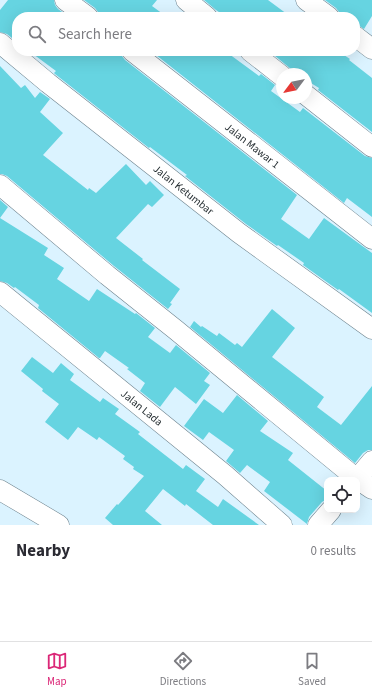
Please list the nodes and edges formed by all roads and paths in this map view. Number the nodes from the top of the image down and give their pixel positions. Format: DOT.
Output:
graph roads {
  1 [pos="65,0"];
  2 [pos="186,0"];
  3 [pos="306,0"];
  4 [pos="81,12"];
  5 [pos="201,12"];
  6 [pos="322,12"];
  7 [pos="360,40"];
  8 [pos="0,43"];
  9 [pos="372,49"];
  10 [pos="12,53"];
  11 [pos="16,56"];
  12 [pos="138,56"];
  13 [pos="256,56"];
  14 [pos="276,71"];
  15 [pos="312,100"];
  16 [pos="372,147"];
  17 [pos="0,185"];
  18 [pos="372,239"];
  19 [pos="0,292"];
  20 [pos="372,329"];
  21 [pos="372,461"];
  22 [pos="362,483"];
  23 [pos="0,490"];
  24 [pos="328,513"];
  25 [pos="59,525"];
  26 [pos="282,525"];
  27 [pos="318,525"];
  1 -- 4 [label="street"];
  2 -- 5 [label="street"];
  3 -- 6 [label="street"];
  7 -- 9 [label="street"];
  8 -- 10 [label="street, Jalan Ketumbar"];
  11 -- 20 [label="street, Jalan Ketumbar"];
  12 -- 18 [label="street, Jalan Mawar 1"];
  13 -- 14 [label="street"];
  15 -- 16 [label="street"];
  17 -- 22 [label="street"];
  19 -- 26 [label="street, Jalan Lada"];
  21 -- 22 [label="street"];
  23 -- 25 [label="street"];
  24 -- 27 [label="street"];
}
